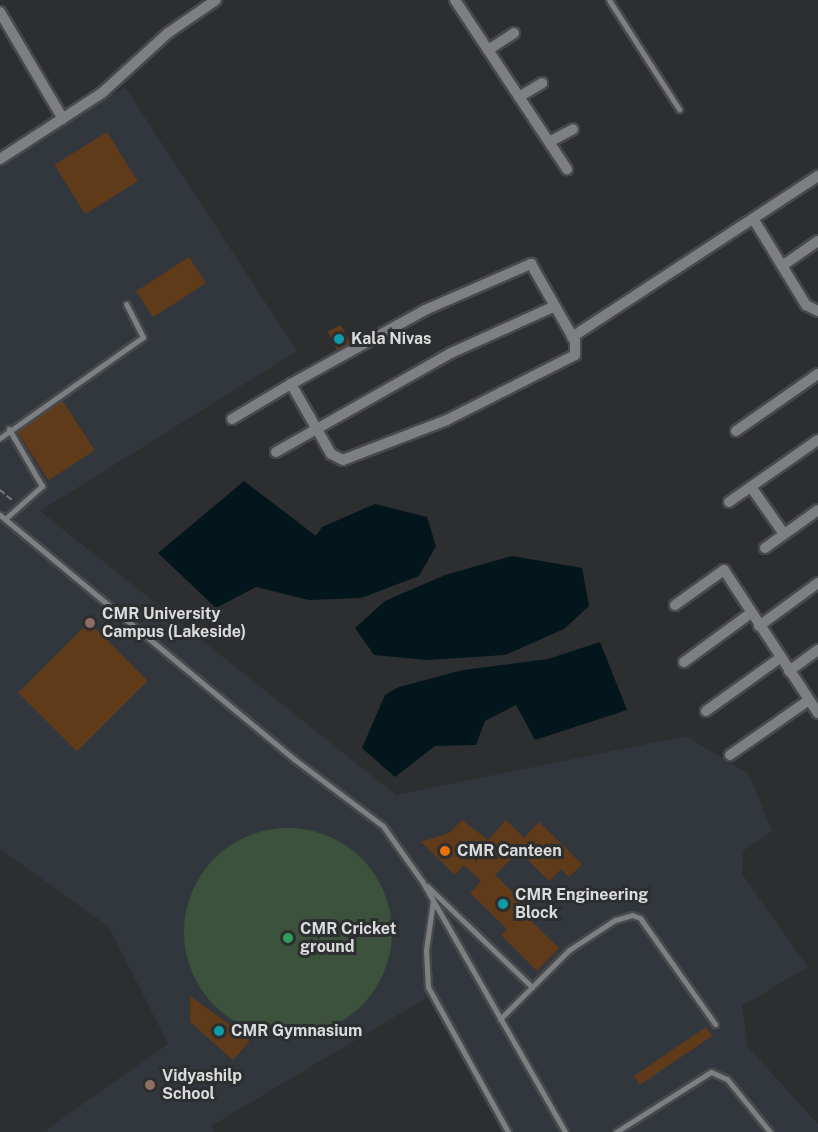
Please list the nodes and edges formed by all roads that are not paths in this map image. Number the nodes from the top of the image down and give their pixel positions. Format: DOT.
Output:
graph roads {
  1 [pos="216,0"];
  2 [pos="609,0"];
  3 [pos="460,2"];
  4 [pos="0,12"];
  5 [pos="514,33"];
  6 [pos="488,50"];
  7 [pos="542,83"];
  8 [pos="519,96"];
  9 [pos="680,109"];
  10 [pos="63,119"];
  11 [pos="573,129"];
  12 [pos="549,142"];
  13 [pos="0,159"];
  14 [pos="567,170"];
  15 [pos="818,176"];
  16 [pos="754,220"];
  17 [pos="818,242"];
  18 [pos="782,266"];
  19 [pos="126,304"];
  20 [pos="555,306"];
  21 [pos="818,311"];
  22 [pos="572,337"];
  23 [pos="818,374"];
  24 [pos="291,384"];
  25 [pos="232,419"];
  26 [pos="316,428"];
  27 [pos="9,429"];
  28 [pos="736,431"];
  29 [pos="0,438"];
  30 [pos="818,440"];
  31 [pos="276,452"];
  32 [pos="750,487"];
  33 [pos="729,502"];
  34 [pos="818,510"];
  35 [pos="3,517"];
  36 [pos="784,534"];
  37 [pos="765,548"];
  38 [pos="818,583"];
  39 [pos="675,605"];
  40 [pos="751,613"];
  41 [pos="759,626"];
  42 [pos="818,650"];
  43 [pos="780,658"];
  44 [pos="684,662"];
  45 [pos="789,671"];
  46 [pos="809,700"];
  47 [pos="706,711"];
  48 [pos="818,713"];
  49 [pos="730,755"];
  50 [pos="422,881"];
  51 [pos="433,901"];
  52 [pos="532,987"];
  53 [pos="500,1019"];
  54 [pos="715,1024"];
  55 [pos="508,1132"];
  56 [pos="565,1132"];
  57 [pos="616,1132"];
  58 [pos="771,1132"];
  1 -- 10 [label="street"];
  2 -- 9 [label="lane"];
  3 -- 6 [label="street"];
  4 -- 10 [label="street"];
  5 -- 6 [label="street"];
  6 -- 8 [label="street"];
  7 -- 8 [label="street"];
  8 -- 12 [label="street"];
  10 -- 13 [label="street"];
  11 -- 12 [label="street"];
  12 -- 14 [label="street"];
  15 -- 16 [label="street"];
  16 -- 18 [label="street"];
  16 -- 22 [label="street"];
  17 -- 18 [label="street"];
  18 -- 21 [label="street"];
  19 -- 27 [label="lane"];
  20 -- 22 [label="street"];
  20 -- 24 [label="street"];
  20 -- 26 [label="street"];
  22 -- 26 [label="street"];
  23 -- 28 [label="street"];
  24 -- 25 [label="street"];
  24 -- 26 [label="street"];
  26 -- 31 [label="street"];
  27 -- 29 [label="lane"];
  27 -- 35 [label="lane"];
  30 -- 32 [label="street"];
  32 -- 33 [label="street"];
  32 -- 36 [label="street"];
  34 -- 36 [label="street"];
  35 -- 50 [label="lane"];
  36 -- 37 [label="street"];
  38 -- 41 [label="street"];
  39 -- 40 [label="street"];
  40 -- 41 [label="street"];
  40 -- 44 [label="street"];
  41 -- 43 [label="street"];
  42 -- 45 [label="street"];
  43 -- 45 [label="street"];
  43 -- 47 [label="street"];
  45 -- 46 [label="street"];
  46 -- 48 [label="street"];
  46 -- 49 [label="street"];
  50 -- 51 [label="lane"];
  50 -- 52 [label="lane"];
  51 -- 53 [label="lane"];
  51 -- 55 [label="lane"];
  52 -- 53 [label="lane"];
  52 -- 54 [label="lane"];
  53 -- 56 [label="lane"];
  57 -- 58 [label="lane"];
}
